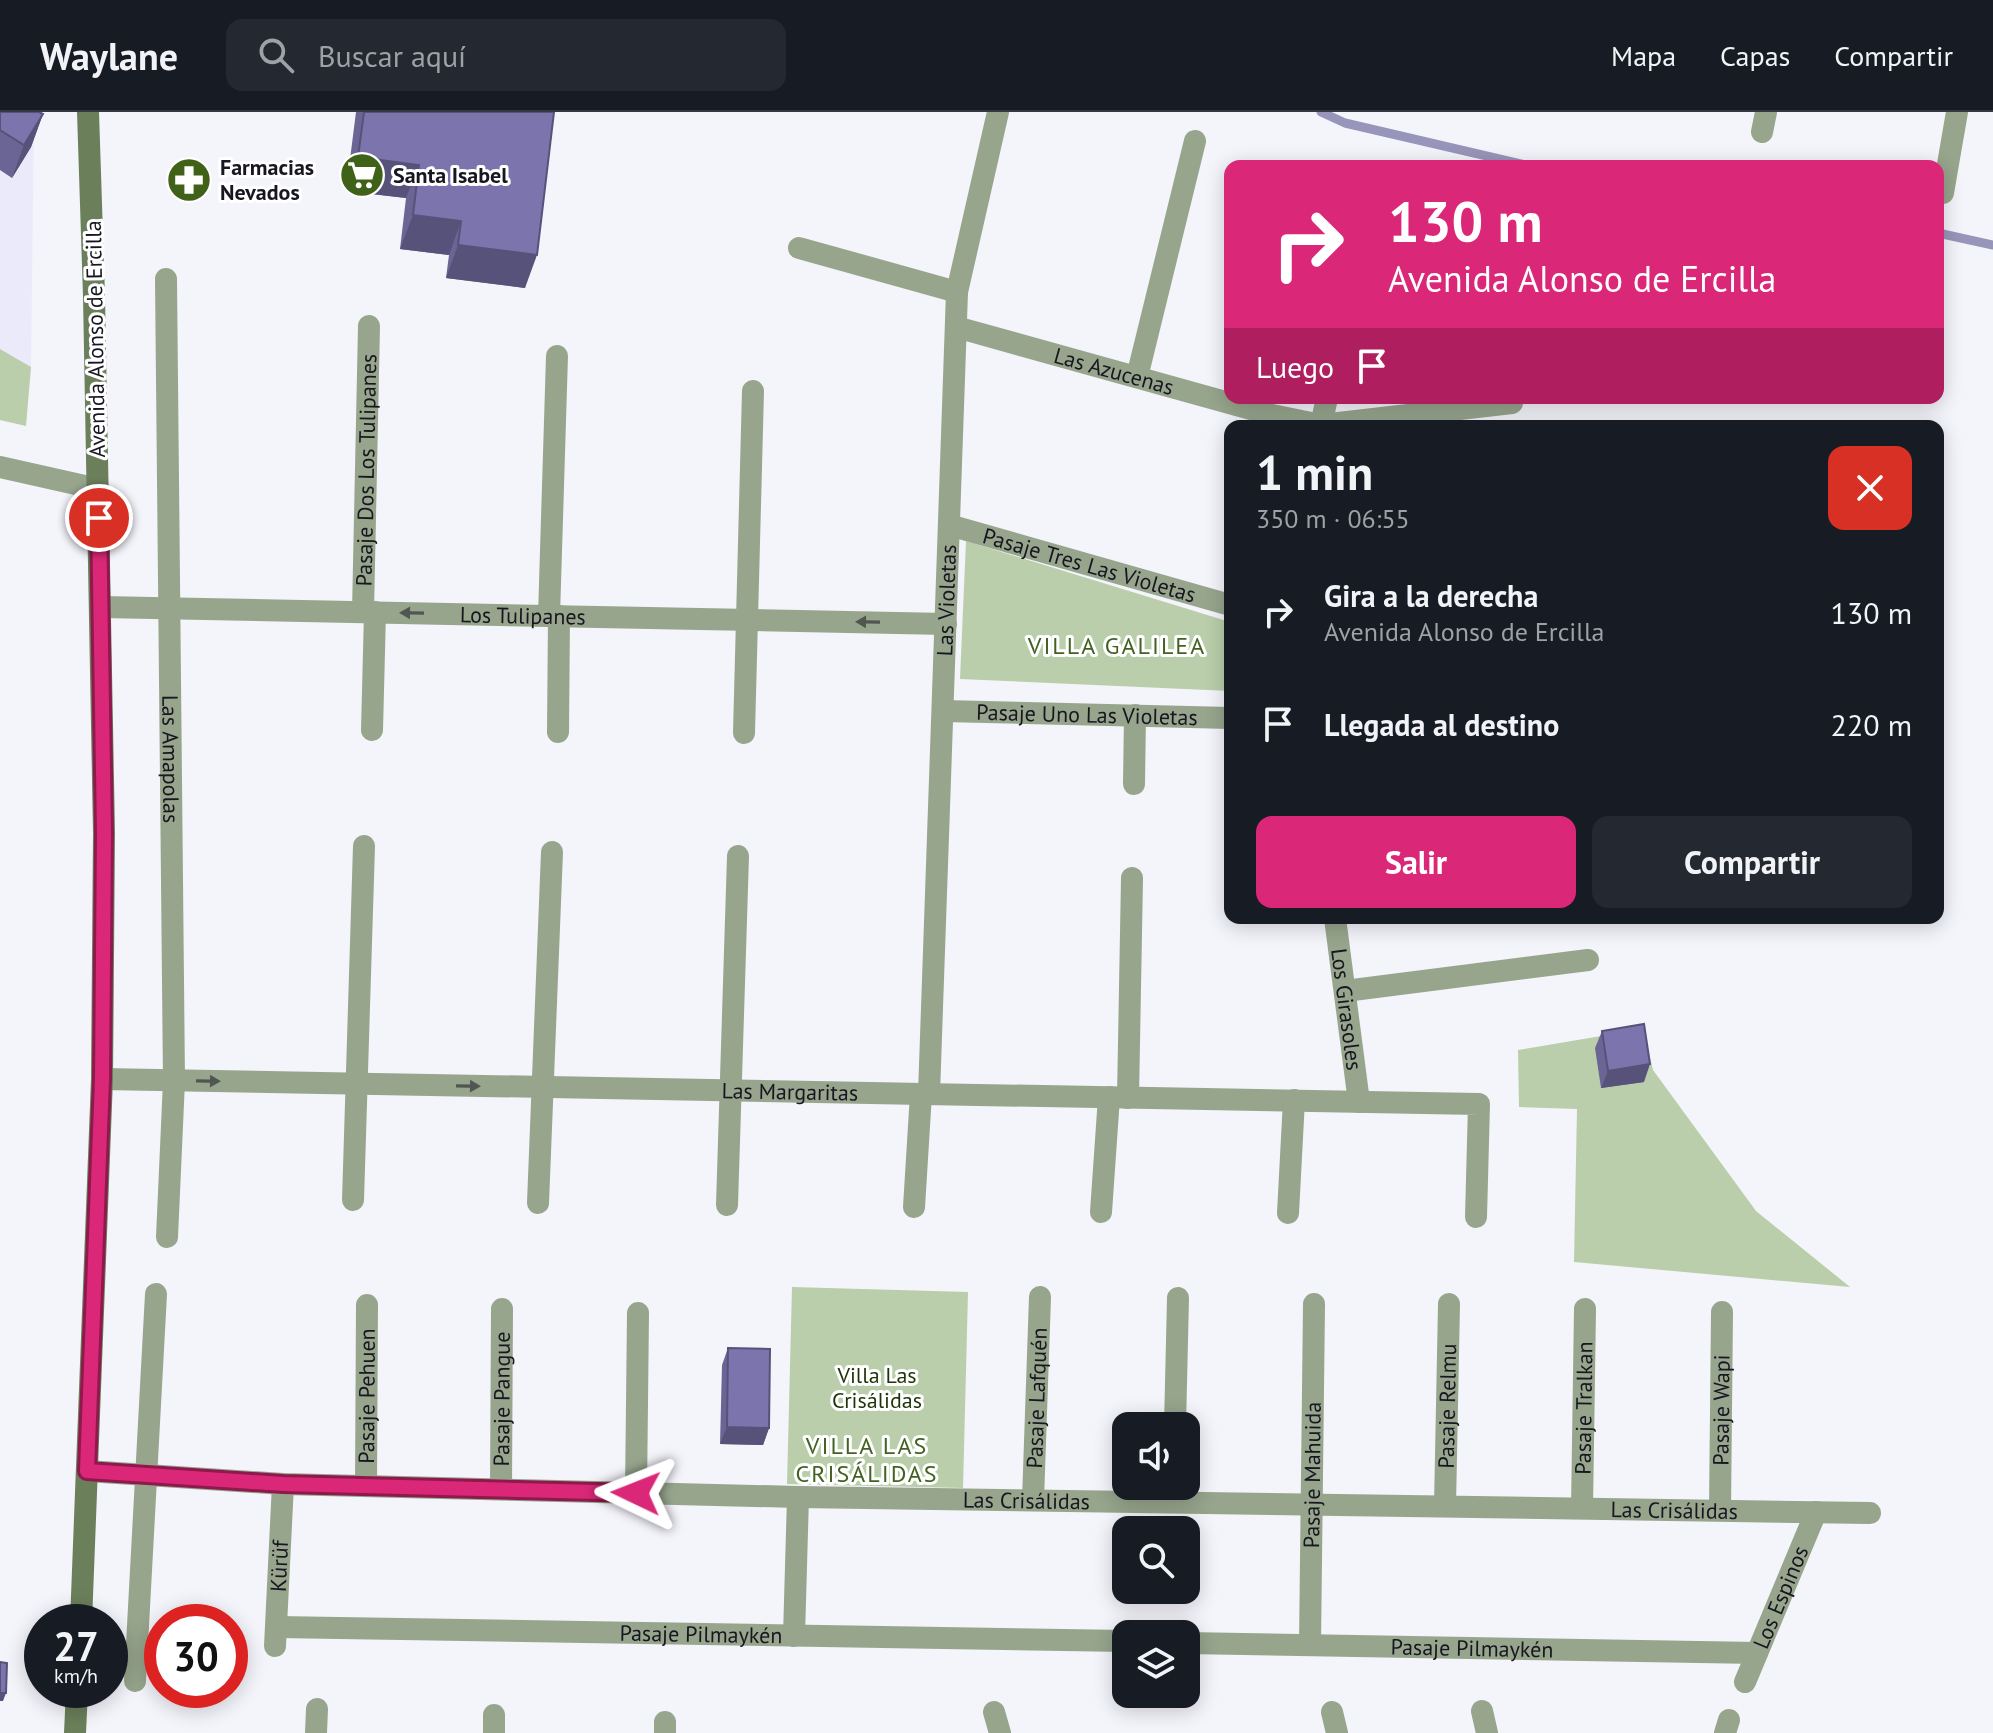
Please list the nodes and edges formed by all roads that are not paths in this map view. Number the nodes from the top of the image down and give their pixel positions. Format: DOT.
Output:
graph roads {
  1 [pos="88,112"];
  2 [pos="998,112"];
  3 [pos="1957,112"];
  4 [pos="1195,141"];
  5 [pos="1944,187"];
  6 [pos="799,248"];
  7 [pos="166,279"];
  8 [pos="957,292"];
  9 [pos="369,326"];
  10 [pos="956,327"];
  11 [pos="557,356"];
  12 [pos="1137,377"];
  13 [pos="753,391"];
  14 [pos="1503,404"];
  15 [pos="1270,420"];
  16 [pos="1364,420"];
  17 [pos="0,467"];
  18 [pos="98,489"];
  19 [pos="949,525"];
  20 [pos="1224,603"];
  21 [pos="101,607"];
  22 [pos="170,608"];
  23 [pos="369,612"];
  24 [pos="554,616"];
  25 [pos="747,620"];
  26 [pos="946,624"];
  27 [pos="943,711"];
  28 [pos="1135,715"];
  29 [pos="1224,718"];
  30 [pos="372,730"];
  31 [pos="558,732"];
  32 [pos="744,733"];
  33 [pos="1134,784"];
  34 [pos="364,846"];
  35 [pos="552,852"];
  36 [pos="738,856"];
  37 [pos="1132,878"];
  38 [pos="1336,924"];
  39 [pos="1588,960"];
  40 [pos="1345,991"];
  41 [pos="102,1079"];
  42 [pos="174,1081"];
  43 [pos="357,1084"];
  44 [pos="543,1087"];
  45 [pos="730,1091"];
  46 [pos="925,1094"];
  47 [pos="1119,1098"];
  48 [pos="1294,1100"];
  49 [pos="1359,1102"];
  50 [pos="353,1200"];
  51 [pos="538,1203"];
  52 [pos="727,1205"];
  53 [pos="914,1207"];
  54 [pos="1101,1212"];
  55 [pos="1288,1213"];
  56 [pos="1476,1217"];
  57 [pos="167,1237"];
  58 [pos="156,1294"];
  59 [pos="1040,1297"];
  60 [pos="1178,1298"];
  61 [pos="1314,1304"];
  62 [pos="1449,1304"];
  63 [pos="367,1305"];
  64 [pos="502,1309"];
  65 [pos="1585,1309"];
  66 [pos="1722,1312"];
  67 [pos="638,1313"];
  68 [pos="1175,1412"];
  69 [pos="87,1471"];
  70 [pos="146,1475"];
  71 [pos="283,1484"];
  72 [pos="366,1486"];
  73 [pos="501,1489"];
  74 [pos="636,1493"];
  75 [pos="1200,1496"];
  76 [pos="798,1497"];
  77 [pos="1112,1497"];
  78 [pos="1033,1500"];
  79 [pos="1311,1504"];
  80 [pos="1445,1506"];
  81 [pos="1582,1508"];
  82 [pos="1720,1510"];
  83 [pos="1816,1512"];
  84 [pos="1870,1513"];
  85 [pos="82,1604"];
  86 [pos="276,1636"];
  87 [pos="794,1636"];
  88 [pos="1112,1641"];
  89 [pos="1200,1643"];
  90 [pos="1310,1645"];
  91 [pos="1757,1653"];
  92 [pos="135,1681"];
  93 [pos="1745,1682"];
  94 [pos="76,1708"];
  95 [pos="317,1709"];
  96 [pos="75,1733"];
  97 [pos="316,1733"];
  1 -- 18 [label="main road, Avenida Alonso de Ercilla"];
  2 -- 8 [label="street, Las Violetas"];
  3 -- 5 [label="street"];
  4 -- 12 [label="street"];
  6 -- 8 [label="street"];
  7 -- 22 [label="street, Las Amapolas"];
  8 -- 10 [label="street, Las Violetas"];
  9 -- 23 [label="street, Pasaje Dos Los Tulipanes"];
  10 -- 12 [label="street, Las Azucenas"];
  10 -- 19 [label="street, Las Violetas"];
  11 -- 24 [label="street"];
  12 -- 15 [label="street, Las Azucenas"];
  13 -- 25 [label="street"];
  14 -- 16 [label="street, Las Azucenas"];
  17 -- 18 [label="street"];
  18 -- 21 [label="main road, Avenida Alonso de Ercilla"];
  19 -- 20 [label="street, Pasaje Tres Las Violetas"];
  19 -- 26 [label="street, Las Violetas"];
  21 -- 22 [label="street, Los Tulipanes"];
  21 -- 41 [label="main road, Avenida Alonso de Ercilla"];
  22 -- 23 [label="street, Los Tulipanes"];
  22 -- 42 [label="street, Las Amapolas"];
  24 -- 23 [label="street, Los Tulipanes, one-way"];
  23 -- 30 [label="street, Pasaje Dos Los Tulipanes"];
  24 -- 25 [label="street, Los Tulipanes"];
  24 -- 31 [label="street"];
  26 -- 25 [label="street, Los Tulipanes, one-way"];
  25 -- 32 [label="street"];
  26 -- 27 [label="street, Las Violetas"];
  27 -- 28 [label="street, Pasaje Uno Las Violetas"];
  27 -- 46 [label="street, Las Violetas"];
  28 -- 29 [label="street, Pasaje Uno Las Violetas"];
  28 -- 33 [label="street"];
  34 -- 43 [label="street"];
  35 -- 44 [label="street"];
  36 -- 45 [label="street"];
  37 -- 47 [label="street"];
  38 -- 40 [label="street, Los Girasoles"];
  39 -- 40 [label="street"];
  40 -- 49 [label="street, Los Girasoles"];
  41 -- 42 [label="street, Las Margaritas"];
  41 -- 69 [label="main road, Avenida Alonso de Ercilla"];
  42 -- 43 [label="street, Las Margaritas, one-way"];
  42 -- 57 [label="street, Las Amapolas"];
  43 -- 44 [label="street, Las Margaritas, one-way"];
  43 -- 50 [label="street"];
  44 -- 45 [label="street, Las Margaritas"];
  44 -- 51 [label="street"];
  45 -- 46 [label="street, Las Margaritas"];
  45 -- 52 [label="street"];
  46 -- 47 [label="street, Las Margaritas"];
  46 -- 53 [label="street, Las Violetas"];
  47 -- 48 [label="street, Las Margaritas"];
  47 -- 54 [label="street"];
  48 -- 49 [label="street, Las Margaritas"];
  48 -- 55 [label="street"];
  49 -- 56 [label="street, Las Margaritas"];
  58 -- 70 [label="street"];
  59 -- 78 [label="street, Pasaje Lafquén"];
  60 -- 68 [label="street"];
  61 -- 79 [label="street, Pasaje Mahuida"];
  62 -- 80 [label="street, Pasaje Relmu"];
  63 -- 72 [label="street, Pasaje Pehuen"];
  64 -- 73 [label="street, Pasaje Pangue"];
  65 -- 81 [label="street, Pasaje Tralkan"];
  66 -- 82 [label="street, Pasaje Wapi"];
  67 -- 74 [label="street"];
  69 -- 70 [label="street, Las Crisálidas"];
  69 -- 85 [label="main road, Avenida Alonso de Ercilla"];
  70 -- 71 [label="street, Las Crisálidas"];
  70 -- 92 [label="street"];
  71 -- 72 [label="street, Las Crisálidas"];
  71 -- 86 [label="street, Kürüf"];
  72 -- 73 [label="street, Las Crisálidas"];
  73 -- 74 [label="street, Las Crisálidas"];
  74 -- 76 [label="street, Las Crisálidas"];
  75 -- 79 [label="street, Las Crisálidas"];
  76 -- 78 [label="street, Las Crisálidas"];
  76 -- 87 [label="street"];
  77 -- 78 [label="street, Las Crisálidas"];
  79 -- 80 [label="street, Las Crisálidas"];
  79 -- 90 [label="street, Pasaje Mahuida"];
  80 -- 81 [label="street, Las Crisálidas"];
  81 -- 82 [label="street, Las Crisálidas"];
  82 -- 83 [label="street, Las Crisálidas"];
  83 -- 84 [label="street, Las Crisálidas"];
  83 -- 91 [label="street, Los Espinos"];
  86 -- 87 [label="street, Pasaje Pilmaykén"];
  87 -- 88 [label="street, Pasaje Pilmaykén"];
  89 -- 90 [label="street, Pasaje Pilmaykén"];
  90 -- 91 [label="street, Pasaje Pilmaykén"];
  91 -- 93 [label="street, Los Espinos"];
  94 -- 96 [label="main road"];
  95 -- 97 [label="street"];
}
